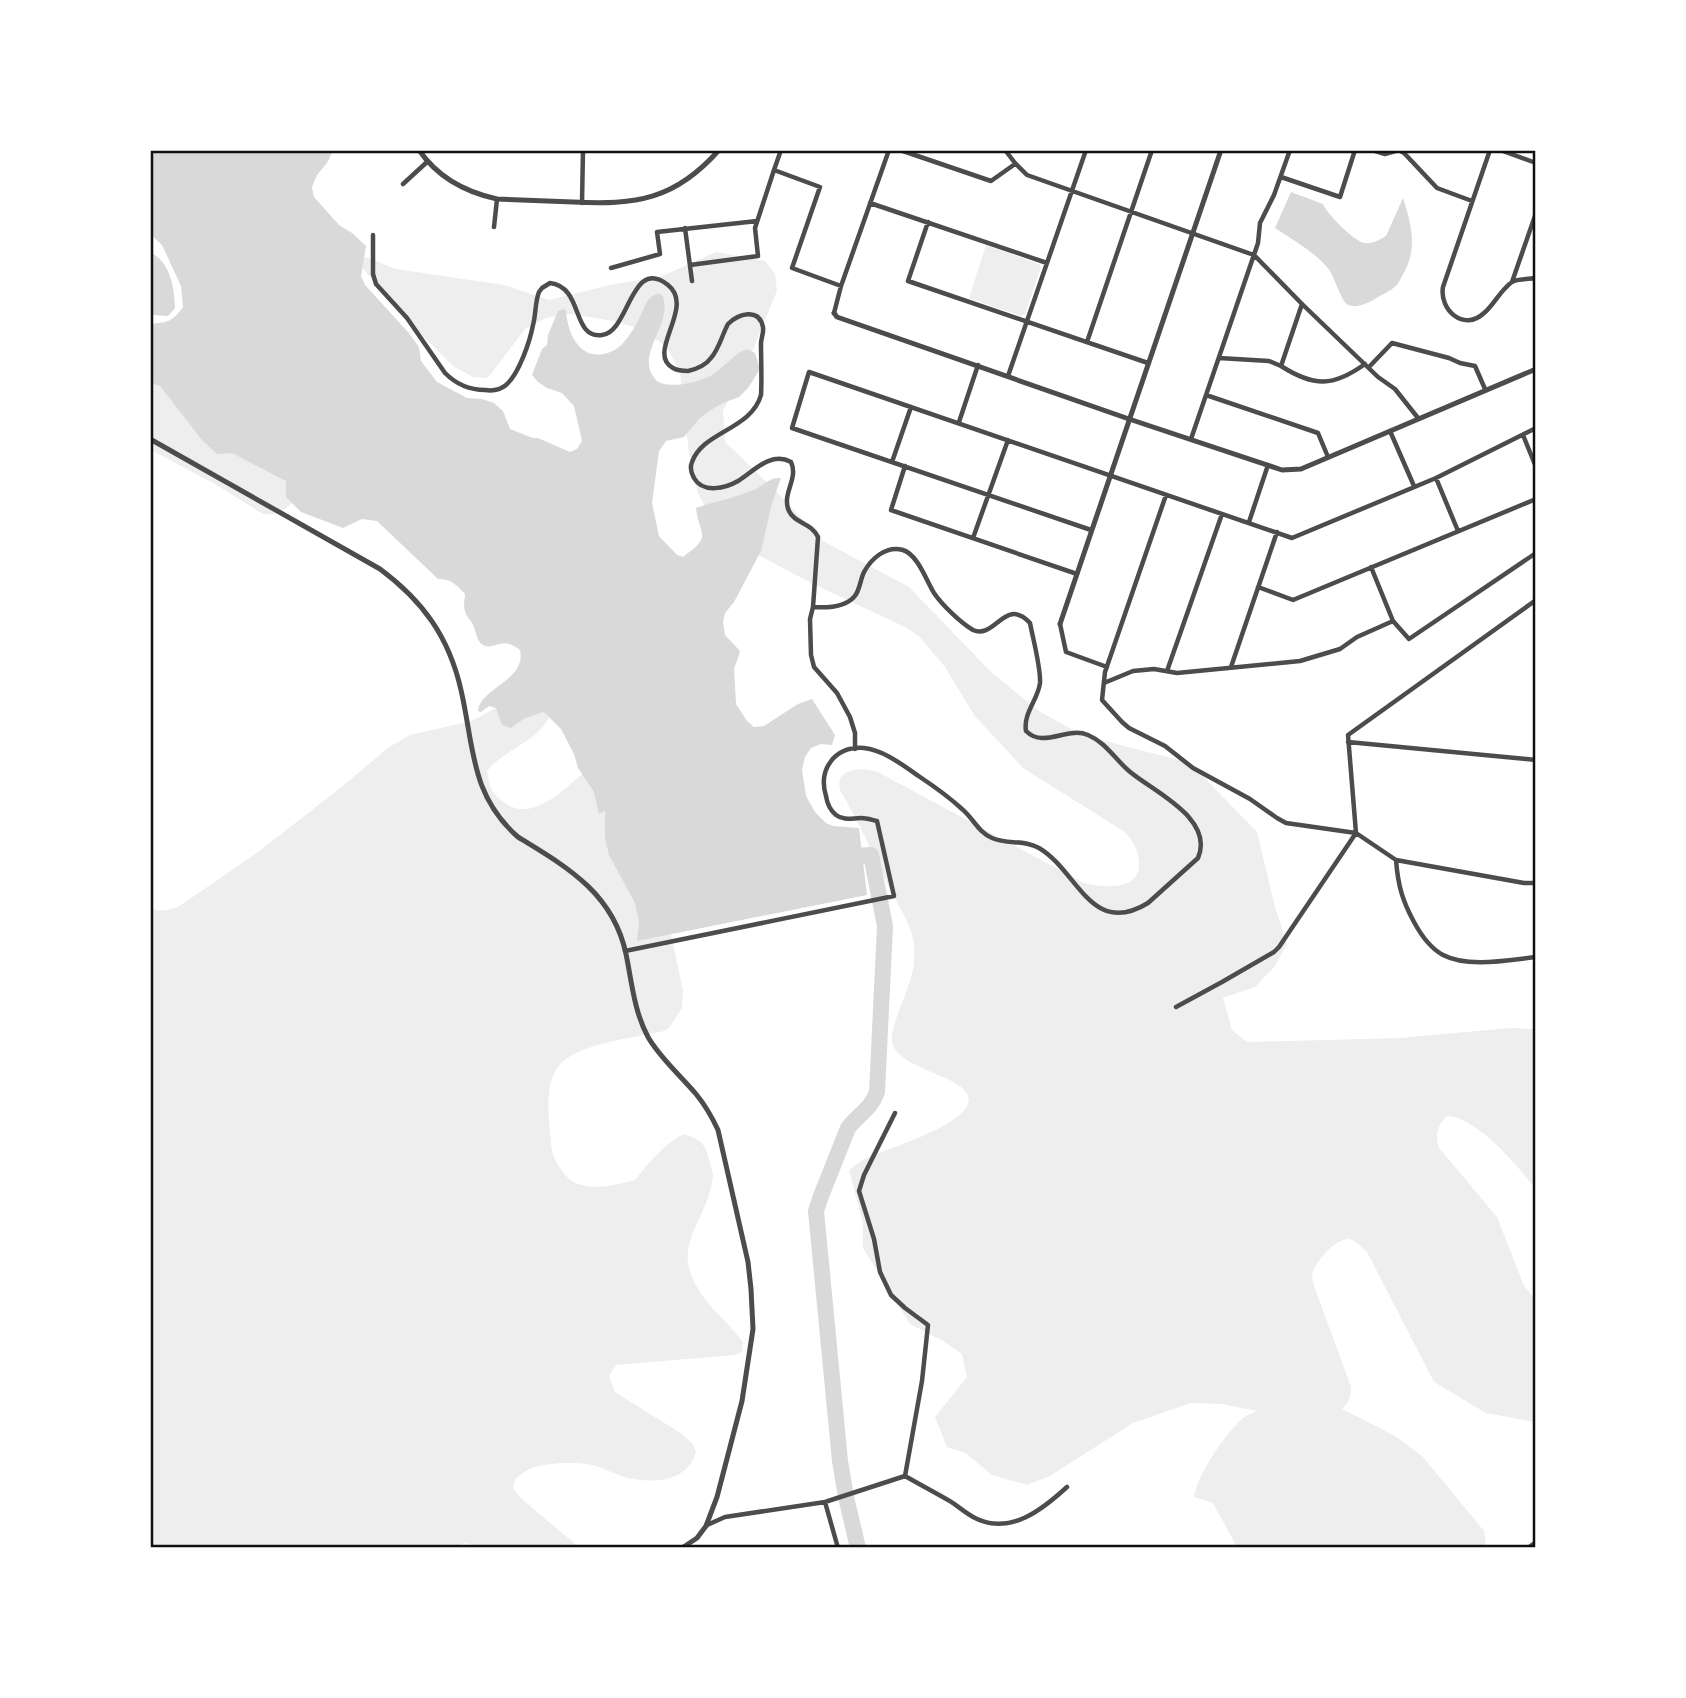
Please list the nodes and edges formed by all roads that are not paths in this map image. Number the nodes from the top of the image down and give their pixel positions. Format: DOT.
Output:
graph roads {
  1 [pos="419,150"];
  2 [pos="583,150"];
  3 [pos="719,150"];
  4 [pos="781,150"];
  5 [pos="889,150"];
  6 [pos="901,150"];
  7 [pos="1005,150"];
  8 [pos="1086,150"];
  9 [pos="1152,150"];
  10 [pos="1221,150"];
  11 [pos="1290,150"];
  12 [pos="1355,150"];
  13 [pos="1372,150"];
  14 [pos="1399,150"];
  15 [pos="1490,150"];
  16 [pos="1500,150"];
  17 [pos="427,162"];
  18 [pos="1015,163"];
  19 [pos="1535,163"];
  20 [pos="775,170"];
  21 [pos="1281,177"];
  22 [pos="403,184"];
  23 [pos="1072,191"];
  24 [pos="497,199"];
  25 [pos="1472,201"];
  26 [pos="870,202"];
  27 [pos="582,203"];
  28 [pos="1131,212"];
  29 [pos="1535,213"];
  30 [pos="757,221"];
  31 [pos="928,222"];
  32 [pos="494,227"];
  33 [pos="685,228"];
  34 [pos="1192,233"];
  35 [pos="373,235"];
  36 [pos="1254,255"];
  37 [pos="1047,263"];
  38 [pos="690,265"];
  39 [pos="611,268"];
  40 [pos="1535,278"];
  41 [pos="692,281"];
  42 [pos="1512,282"];
  43 [pos="841,286"];
  44 [pos="1302,304"];
  45 [pos="834,313"];
  46 [pos="1027,322"];
  47 [pos="1087,342"];
  48 [pos="1219,358"];
  49 [pos="1148,363"];
  50 [pos="978,365"];
  51 [pos="1281,366"];
  52 [pos="1367,366"];
  53 [pos="1535,369"];
  54 [pos="1008,376"];
  55 [pos="1485,389"];
  56 [pos="1206,395"];
  57 [pos="911,407"];
  58 [pos="1418,418"];
  59 [pos="1129,419"];
  60 [pos="958,422"];
  61 [pos="1535,428"];
  62 [pos="1390,431"];
  63 [pos="1523,435"];
  64 [pos="150,439"];
  65 [pos="1191,439"];
  66 [pos="1007,440"];
  67 [pos="1328,457"];
  68 [pos="892,462"];
  69 [pos="905,466"];
  70 [pos="1268,466"];
  71 [pos="1535,467"];
  72 [pos="1109,475"];
  73 [pos="1436,478"];
  74 [pos="1414,486"];
  75 [pos="988,495"];
  76 [pos="1166,495"];
  77 [pos="1535,499"];
  78 [pos="1222,514"];
  79 [pos="1249,522"];
  80 [pos="1091,530"];
  81 [pos="1458,531"];
  82 [pos="1277,532"];
  83 [pos="973,538"];
  84 [pos="1535,553"];
  85 [pos="1371,567"];
  86 [pos="1077,574"];
  87 [pos="1258,587"];
  88 [pos="1535,600"];
  89 [pos="813,607"];
  90 [pos="1393,621"];
  91 [pos="1060,624"];
  92 [pos="1107,667"];
  93 [pos="1231,667"];
  94 [pos="1167,671"];
  95 [pos="1104,683"];
  96 [pos="1348,742"];
  97 [pos="855,749"];
  98 [pos="1535,760"];
  99 [pos="1356,833"];
  100 [pos="1396,860"];
  101 [pos="1535,883"];
  102 [pos="625,951"];
  103 [pos="1535,957"];
  104 [pos="1176,1007"];
  105 [pos="895,1113"];
  106 [pos="905,1476"];
  107 [pos="1067,1487"];
  108 [pos="825,1502"];
  109 [pos="706,1526"];
  110 [pos="1535,1542"];
  111 [pos="682,1548"];
  112 [pos="838,1548"];
  113 [pos="1528,1548"];
  1 -- 17 [label="street"];
  2 -- 27 [label="street"];
  3 -- 27 [label="street"];
  4 -- 20 [label="street"];
  5 -- 26 [label="street"];
  6 -- 18 [label="street"];
  7 -- 18 [label="street"];
  8 -- 23 [label="street"];
  9 -- 28 [label="street"];
  10 -- 34 [label="street"];
  11 -- 21 [label="street"];
  12 -- 21 [label="street"];
  13 -- 14 [label="street"];
  14 -- 25 [label="street"];
  15 -- 25 [label="street"];
  16 -- 19 [label="street"];
  17 -- 22 [label="street"];
  17 -- 24 [label="street"];
  18 -- 23 [label="street"];
  20 -- 30 [label="street"];
  20 -- 43 [label="street"];
  21 -- 36 [label="street"];
  23 -- 28 [label="street"];
  23 -- 37 [label="street"];
  24 -- 27 [label="street"];
  24 -- 32 [label="street"];
  25 -- 42 [label="street"];
  26 -- 31 [label="street"];
  26 -- 43 [label="street"];
  28 -- 34 [label="street"];
  28 -- 47 [label="street"];
  29 -- 42 [label="street"];
  30 -- 33 [label="street"];
  30 -- 38 [label="street"];
  31 -- 37 [label="street"];
  31 -- 46 [label="street"];
  33 -- 38 [label="street"];
  33 -- 39 [label="street"];
  34 -- 36 [label="street"];
  34 -- 49 [label="street"];
  35 -- 89 [label="street"];
  36 -- 44 [label="street"];
  36 -- 48 [label="street"];
  37 -- 46 [label="street"];
  38 -- 41 [label="street"];
  40 -- 42 [label="street"];
  43 -- 45 [label="street"];
  44 -- 51 [label="street"];
  44 -- 52 [label="street"];
  45 -- 50 [label="street"];
  46 -- 47 [label="street"];
  46 -- 54 [label="street"];
  47 -- 49 [label="street"];
  48 -- 51 [label="street"];
  48 -- 56 [label="street"];
  49 -- 59 [label="street"];
  50 -- 54 [label="street"];
  50 -- 60 [label="street"];
  51 -- 52 [label="street"];
  52 -- 55 [label="street"];
  52 -- 58 [label="street"];
  53 -- 55 [label="street"];
  54 -- 59 [label="street"];
  55 -- 58 [label="street"];
  56 -- 65 [label="street"];
  56 -- 67 [label="street"];
  57 -- 60 [label="street"];
  57 -- 68 [label="street"];
  57 -- 68 [label="street"];
  58 -- 62 [label="street"];
  59 -- 65 [label="street"];
  59 -- 72 [label="street"];
  60 -- 66 [label="street"];
  61 -- 63 [label="street"];
  62 -- 67 [label="street"];
  62 -- 74 [label="street"];
  63 -- 71 [label="street"];
  63 -- 73 [label="street"];
  64 -- 102 [label="street"];
  65 -- 70 [label="street"];
  66 -- 72 [label="street"];
  66 -- 75 [label="street"];
  67 -- 70 [label="street"];
  68 -- 69 [label="street"];
  69 -- 75 [label="street"];
  69 -- 83 [label="street"];
  70 -- 79 [label="street"];
  72 -- 76 [label="street"];
  72 -- 80 [label="street"];
  73 -- 74 [label="street"];
  73 -- 81 [label="street"];
  74 -- 82 [label="street"];
  75 -- 80 [label="street"];
  75 -- 83 [label="street"];
  76 -- 78 [label="street"];
  76 -- 92 [label="street"];
  77 -- 81 [label="street"];
  78 -- 79 [label="street"];
  78 -- 94 [label="street"];
  79 -- 82 [label="street"];
  80 -- 86 [label="street"];
  81 -- 85 [label="street"];
  82 -- 87 [label="street"];
  83 -- 86 [label="street"];
  84 -- 90 [label="street"];
  85 -- 87 [label="street"];
  85 -- 90 [label="street"];
  86 -- 91 [label="street"];
  87 -- 93 [label="street"];
  88 -- 96 [label="street"];
  89 -- 97 [label="street"];
  89 -- 97 [label="street"];
  90 -- 93 [label="street"];
  91 -- 92 [label="street"];
  92 -- 95 [label="street"];
  93 -- 94 [label="street"];
  94 -- 95 [label="street"];
  95 -- 99 [label="street"];
  96 -- 98 [label="street"];
  96 -- 99 [label="street"];
  97 -- 102 [label="street"];
  99 -- 100 [label="street"];
  99 -- 104 [label="street"];
  100 -- 101 [label="street"];
  100 -- 103 [label="street"];
  102 -- 109 [label="street"];
  105 -- 106 [label="street"];
  106 -- 107 [label="street"];
  106 -- 108 [label="street"];
  108 -- 109 [label="street"];
  108 -- 112 [label="street"];
  109 -- 111 [label="street"];
  110 -- 113 [label="street"];
}
